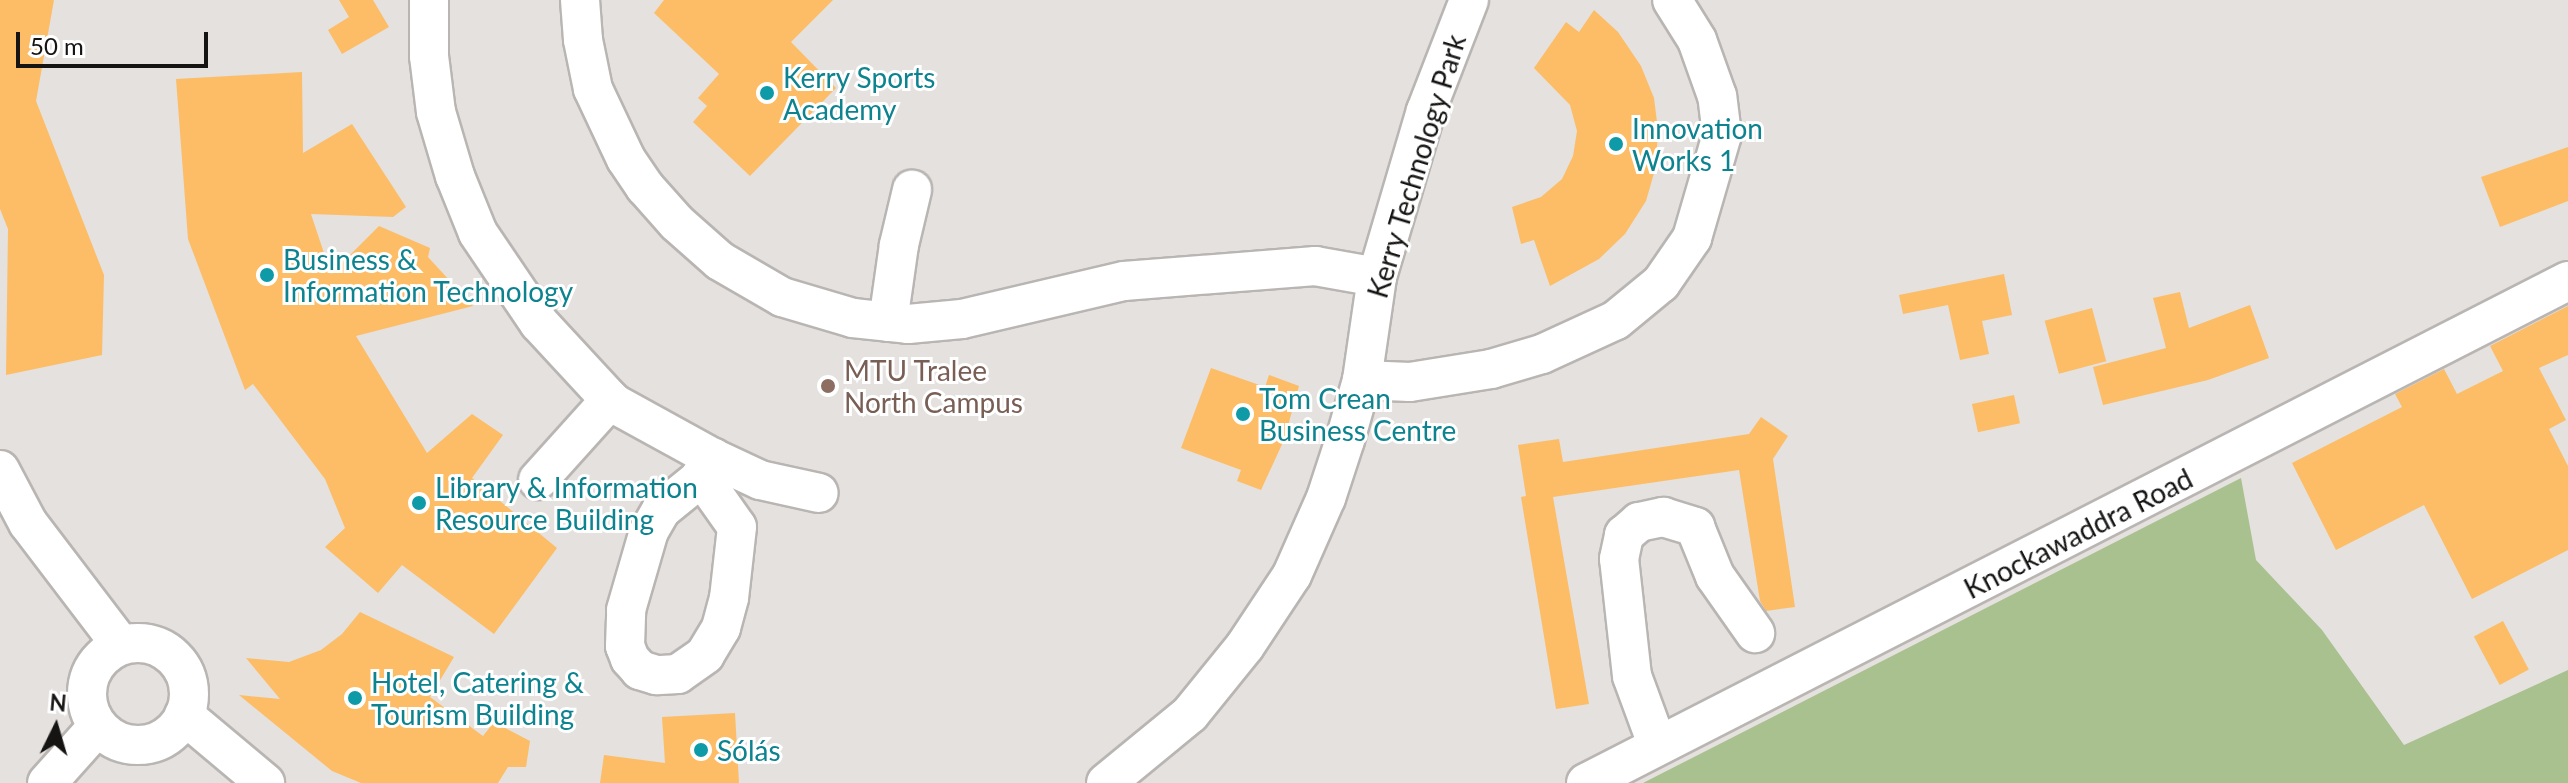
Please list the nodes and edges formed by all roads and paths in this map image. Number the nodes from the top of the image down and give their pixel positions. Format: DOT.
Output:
graph roads {
  1 [pos="429,0"];
  2 [pos="580,0"];
  3 [pos="1469,0"];
  4 [pos="1672,0"];
  5 [pos="912,190"];
  6 [pos="1377,277"];
  7 [pos="2568,281"];
  8 [pos="888,322"];
  9 [pos="1362,380"];
  10 [pos="610,400"];
  11 [pos="707,467"];
  12 [pos="0,470"];
  13 [pos="538,480"];
  14 [pos="819,493"];
  15 [pos="1755,633"];
  16 [pos="121,645"];
  17 [pos="184,715"];
  18 [pos="98,726"];
  19 [pos="1657,744"];
  20 [pos="47,783"];
  21 [pos="265,783"];
  22 [pos="1106,783"];
  23 [pos="1586,783"];
  1 -- 10 [label="street"];
  2 -- 8 [label="street"];
  3 -- 6 [label="street, Kerry Technology Park"];
  4 -- 9 [label="street"];
  5 -- 8 [label="street"];
  6 -- 8 [label="street"];
  6 -- 9 [label="street, Kerry Technology Park"];
  7 -- 19 [label="street, Knockawaddra Road"];
  9 -- 22 [label="street, Kerry Technology Park"];
  10 -- 11 [label="street"];
  10 -- 13 [label="street"];
  11 -- 11 [label="street"];
  11 -- 14 [label="street"];
  12 -- 16 [label="street"];
  15 -- 19 [label="street"];
  16 -- 17 [label="street"];
  16 -- 18 [label="street"];
  17 -- 18 [label="street"];
  17 -- 21 [label="street"];
  18 -- 20 [label="street"];
  19 -- 23 [label="street, Knockawaddra Road"];
}
